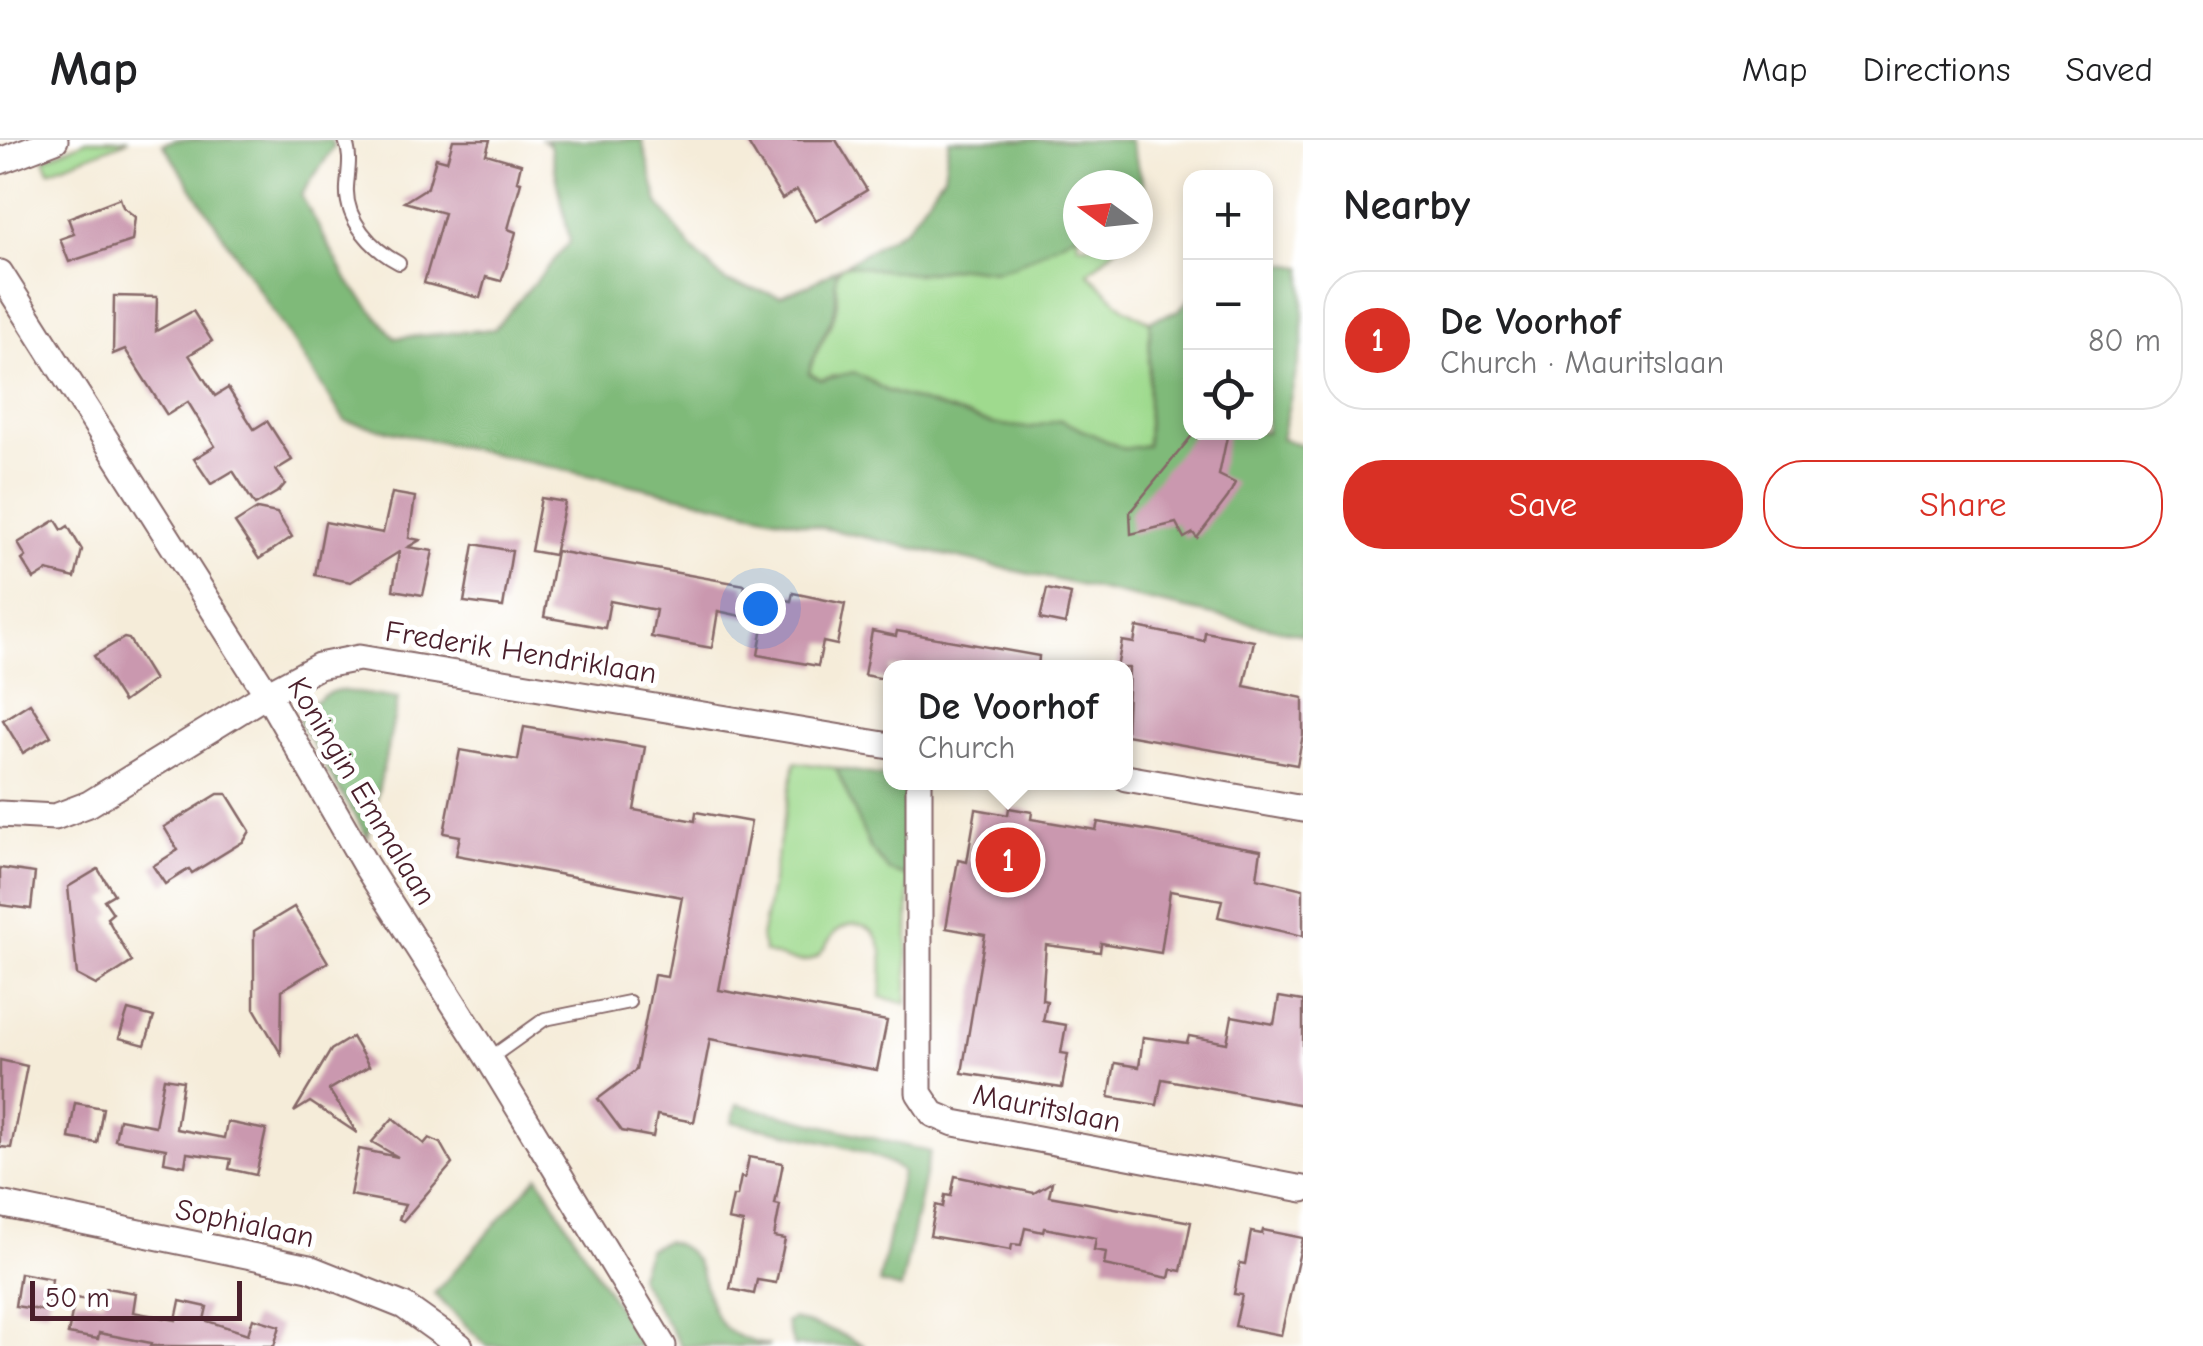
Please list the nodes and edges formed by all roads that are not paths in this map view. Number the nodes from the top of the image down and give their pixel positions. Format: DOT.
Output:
graph roads {
  1 [pos="55,140"];
  2 [pos="345,140"];
  3 [pos="0,160"];
  4 [pos="398,263"];
  5 [pos="0,273"];
  6 [pos="267,694"];
  7 [pos="883,745"];
  8 [pos="1133,779"];
  9 [pos="919,790"];
  10 [pos="1303,809"];
  11 [pos="0,814"];
  12 [pos="629,1002"];
  13 [pos="489,1059"];
  14 [pos="1303,1189"];
  15 [pos="0,1204"];
  16 [pos="460,1346"];
  17 [pos="663,1346"];
  1 -- 3 [label="street"];
  2 -- 4 [label="lane"];
  5 -- 6 [label="street, Koningin Emmalaan"];
  6 -- 7 [label="street, Frederik Hendriklaan"];
  6 -- 11 [label="street, Frederik Hendriklaan"];
  6 -- 13 [label="street, Koningin Emmalaan"];
  8 -- 10 [label="street"];
  9 -- 14 [label="street, Mauritslaan"];
  12 -- 13 [label="lane"];
  13 -- 17 [label="street, Koningin Emmalaan"];
  15 -- 16 [label="street, Sophialaan"];
}
